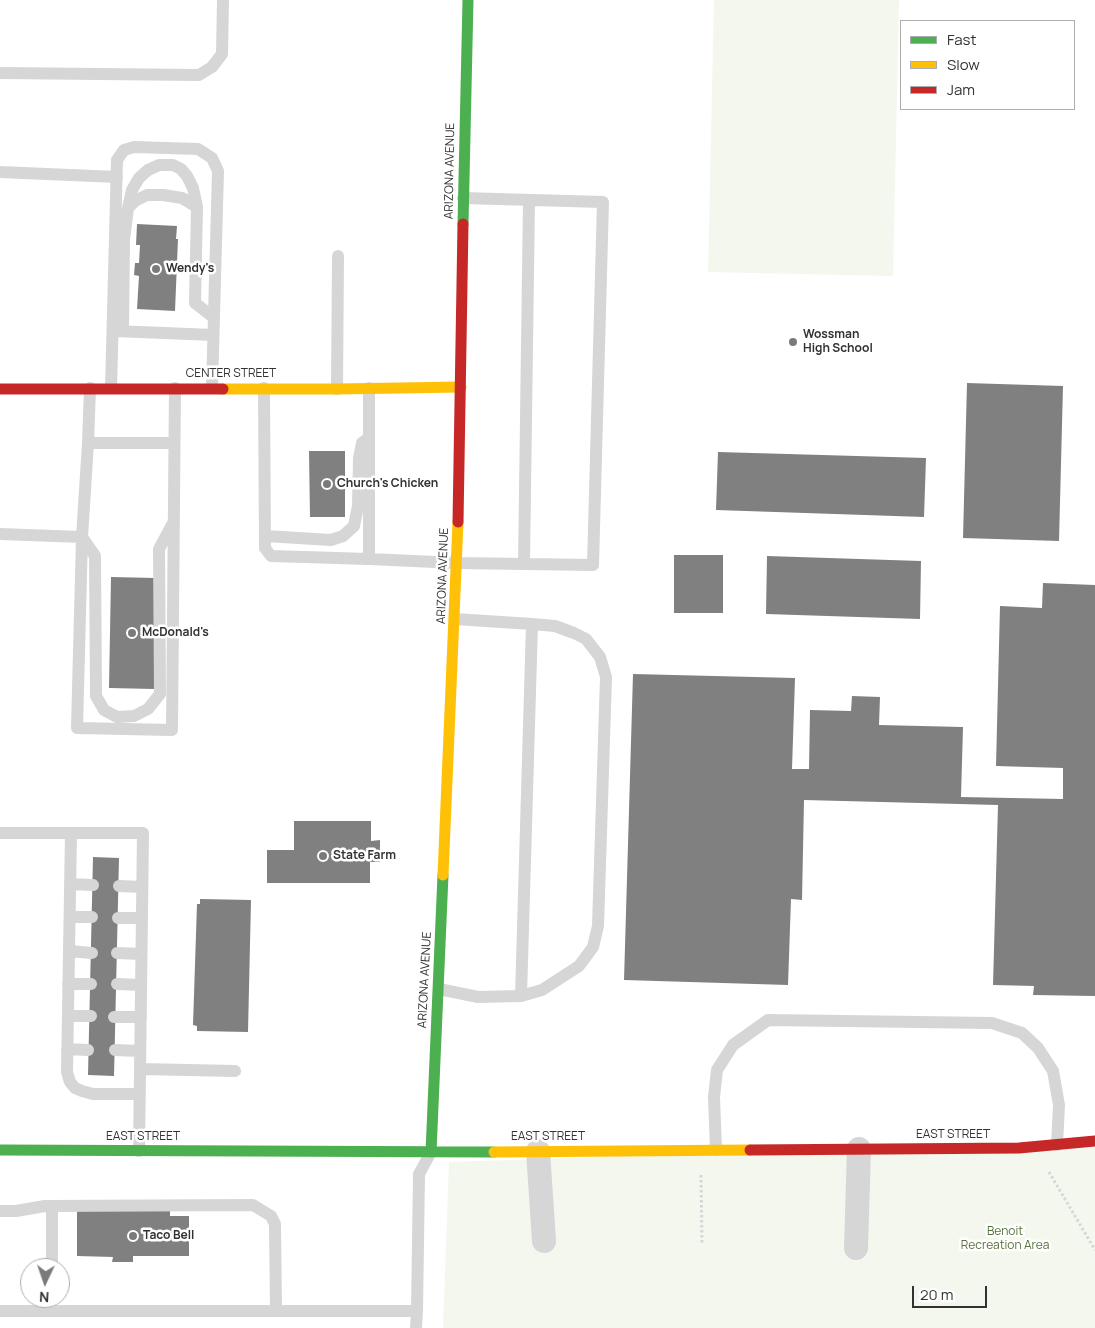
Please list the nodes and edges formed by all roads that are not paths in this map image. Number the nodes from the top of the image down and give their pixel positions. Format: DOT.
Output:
graph roads {
  1 [pos="223,0"];
  2 [pos="468,0"];
  3 [pos="0,73"];
  4 [pos="0,172"];
  5 [pos="117,176"];
  6 [pos="463,198"];
  7 [pos="530,200"];
  8 [pos="128,208"];
  9 [pos="197,208"];
  10 [pos="338,256"];
  11 [pos="213,317"];
  12 [pos="117,331"];
  13 [pos="213,335"];
  14 [pos="461,387"];
  15 [pos="90,388"];
  16 [pos="111,388"];
  17 [pos="175,388"];
  18 [pos="212,388"];
  19 [pos="264,388"];
  20 [pos="369,388"];
  21 [pos="0,389"];
  22 [pos="337,389"];
  23 [pos="369,438"];
  24 [pos="88,443"];
  25 [pos="174,443"];
  26 [pos="174,522"];
  27 [pos="0,534"];
  28 [pos="265,536"];
  29 [pos="82,537"];
  30 [pos="368,558"];
  31 [pos="458,563"];
  32 [pos="524,564"];
  33 [pos="455,619"];
  34 [pos="532,624"];
  35 [pos="0,833"];
  36 [pos="71,833"];
  37 [pos="70,884"];
  38 [pos="93,884"];
  39 [pos="119,886"];
  40 [pos="142,887"];
  41 [pos="70,917"];
  42 [pos="92,918"];
  43 [pos="118,918"];
  44 [pos="142,918"];
  45 [pos="69,951"];
  46 [pos="92,952"];
  47 [pos="117,953"];
  48 [pos="141,954"];
  49 [pos="68,984"];
  50 [pos="91,984"];
  51 [pos="117,984"];
  52 [pos="141,985"];
  53 [pos="439,990"];
  54 [pos="521,996"];
  55 [pos="68,1016"];
  56 [pos="91,1016"];
  57 [pos="114,1017"];
  58 [pos="141,1017"];
  59 [pos="67,1049"];
  60 [pos="88,1050"];
  61 [pos="115,1050"];
  62 [pos="140,1051"];
  63 [pos="140,1069"];
  64 [pos="235,1071"];
  65 [pos="140,1094"];
  66 [pos="1095,1141"];
  67 [pos="1057,1145"];
  68 [pos="859,1149"];
  69 [pos="0,1150"];
  70 [pos="716,1150"];
  71 [pos="139,1151"];
  72 [pos="538,1151"];
  73 [pos="431,1152"];
  74 [pos="52,1206"];
  75 [pos="0,1211"];
  76 [pos="544,1241"];
  77 [pos="856,1248"];
  78 [pos="52,1258"];
  79 [pos="70,1304"];
  80 [pos="22,1308"];
  81 [pos="276,1310"];
  82 [pos="0,1311"];
  83 [pos="417,1311"];
  84 [pos="416,1328"];
  1 -- 3 [label="lane"];
  2 -- 6 [label="street, ARIZONA AVENUE"];
  4 -- 5 [label="lane"];
  5 -- 11 [label="lane"];
  5 -- 12 [label="lane"];
  6 -- 7 [label="lane"];
  6 -- 14 [label="street, ARIZONA AVENUE"];
  7 -- 32 [label="lane"];
  7 -- 32 [label="lane"];
  8 -- 9 [label="lane"];
  8 -- 9 [label="lane"];
  8 -- 12 [label="lane"];
  9 -- 11 [label="lane"];
  10 -- 22 [label="lane"];
  11 -- 13 [label="lane"];
  12 -- 13 [label="lane"];
  12 -- 16 [label="lane"];
  13 -- 18 [label="lane"];
  14 -- 20 [label="street, CENTER STREET"];
  14 -- 31 [label="street, ARIZONA AVENUE"];
  15 -- 16 [label="street, CENTER STREET"];
  15 -- 21 [label="street, CENTER STREET"];
  15 -- 24 [label="lane"];
  16 -- 17 [label="street, CENTER STREET"];
  17 -- 18 [label="street, CENTER STREET"];
  17 -- 25 [label="lane"];
  18 -- 19 [label="street, CENTER STREET"];
  19 -- 22 [label="street, CENTER STREET"];
  19 -- 28 [label="lane"];
  20 -- 22 [label="street, CENTER STREET"];
  20 -- 23 [label="lane"];
  23 -- 28 [label="lane"];
  23 -- 30 [label="lane"];
  24 -- 25 [label="lane"];
  24 -- 29 [label="lane"];
  25 -- 26 [label="lane"];
  26 -- 29 [label="lane"];
  26 -- 29 [label="lane"];
  27 -- 29 [label="lane"];
  28 -- 30 [label="lane"];
  30 -- 31 [label="lane"];
  31 -- 32 [label="lane"];
  31 -- 33 [label="street, ARIZONA AVENUE"];
  33 -- 34 [label="lane"];
  33 -- 53 [label="street, ARIZONA AVENUE"];
  34 -- 54 [label="lane"];
  34 -- 54 [label="lane"];
  35 -- 36 [label="lane"];
  36 -- 37 [label="lane"];
  36 -- 40 [label="lane"];
  37 -- 38 [label="lane"];
  37 -- 41 [label="lane"];
  39 -- 40 [label="lane"];
  40 -- 44 [label="lane"];
  41 -- 42 [label="lane"];
  41 -- 45 [label="lane"];
  43 -- 44 [label="lane"];
  44 -- 48 [label="lane"];
  45 -- 46 [label="lane"];
  45 -- 49 [label="lane"];
  47 -- 48 [label="lane"];
  48 -- 52 [label="lane"];
  49 -- 50 [label="lane"];
  49 -- 55 [label="lane"];
  51 -- 52 [label="lane"];
  52 -- 58 [label="lane"];
  53 -- 54 [label="lane"];
  53 -- 73 [label="street, ARIZONA AVENUE"];
  55 -- 56 [label="lane"];
  55 -- 59 [label="lane"];
  57 -- 58 [label="lane"];
  58 -- 62 [label="lane"];
  59 -- 60 [label="lane"];
  59 -- 65 [label="lane"];
  61 -- 62 [label="lane"];
  62 -- 63 [label="lane"];
  63 -- 64 [label="lane"];
  63 -- 65 [label="lane"];
  65 -- 71 [label="lane"];
  66 -- 67 [label="street, EAST STREET"];
  67 -- 68 [label="street, EAST STREET"];
  67 -- 70 [label="lane"];
  68 -- 70 [label="street, EAST STREET"];
  68 -- 77 [label="street"];
  69 -- 71 [label="street, EAST STREET"];
  70 -- 72 [label="street, EAST STREET"];
  71 -- 73 [label="street, EAST STREET"];
  72 -- 73 [label="street, EAST STREET"];
  72 -- 76 [label="street"];
  73 -- 83 [label="lane"];
  74 -- 75 [label="lane"];
  74 -- 78 [label="lane"];
  74 -- 81 [label="lane"];
  79 -- 81 [label="lane"];
  80 -- 82 [label="lane"];
  81 -- 83 [label="lane"];
  83 -- 84 [label="lane"];
}
